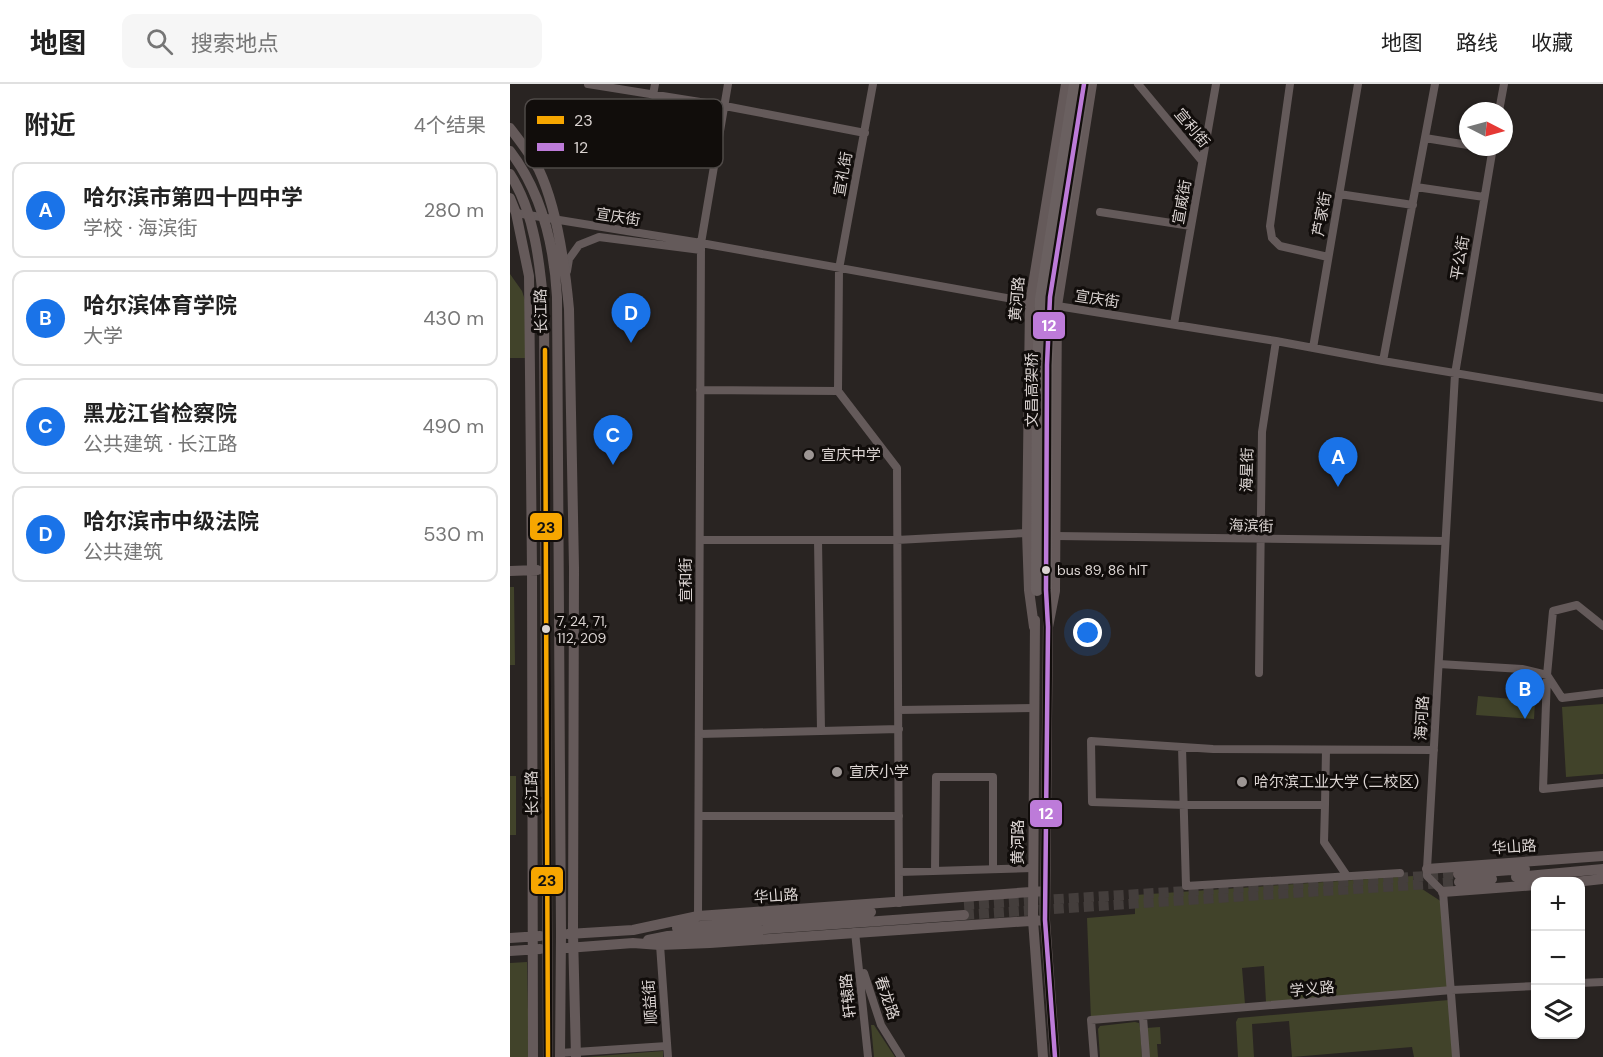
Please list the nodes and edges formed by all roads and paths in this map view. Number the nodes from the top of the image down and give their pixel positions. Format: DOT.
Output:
graph roads {
  1 [pos="588,84"];
  2 [pos="655,84"];
  3 [pos="729,84"];
  4 [pos="873,84"];
  5 [pos="1066,84"];
  6 [pos="1075,84"];
  7 [pos="1084,84"];
  8 [pos="1092,84"];
  9 [pos="1138,84"];
  10 [pos="1216,84"];
  11 [pos="1290,84"];
  12 [pos="1358,84"];
  13 [pos="1435,84"];
  14 [pos="1504,84"];
  15 [pos="653,95"];
  16 [pos="679,99"];
  17 [pos="1501,102"];
  18 [pos="724,106"];
  19 [pos="723,112"];
  20 [pos="510,128"];
  21 [pos="865,133"];
  22 [pos="1425,138"];
  23 [pos="1459,144"];
  24 [pos="525,150"];
  25 [pos="510,151"];
  26 [pos="1492,156"];
  27 [pos="1202,161"];
  28 [pos="537,168"];
  29 [pos="714,168"];
  30 [pos="510,174"];
  31 [pos="1416,187"];
  32 [pos="1339,194"];
  33 [pos="1484,197"];
  34 [pos="510,198"];
  35 [pos="1413,205"];
  36 [pos="513,212"];
  37 [pos="1100,212"];
  38 [pos="529,216"];
  39 [pos="550,220"];
  40 [pos="1191,226"];
  41 [pos="701,247"];
  42 [pos="1328,257"];
  43 [pos="839,269"];
  44 [pos="566,277"];
  45 [pos="1030,303"];
  46 [pos="1057,306"];
  47 [pos="1174,324"];
  48 [pos="1276,341"];
  49 [pos="1312,348"];
  50 [pos="1383,362"];
  51 [pos="1455,374"];
  52 [pos="700,390"];
  53 [pos="838,391"];
  54 [pos="1603,398"];
  55 [pos="1027,533"];
  56 [pos="1056,536"];
  57 [pos="1259,539"];
  58 [pos="700,540"];
  59 [pos="818,540"];
  60 [pos="897,540"];
  61 [pos="1445,541"];
  62 [pos="574,568"];
  63 [pos="546,569"];
  64 [pos="558,569"];
  65 [pos="532,570"];
  66 [pos="510,572"];
  67 [pos="1041,590"];
  68 [pos="1603,626"];
  69 [pos="1034,627"];
  70 [pos="1048,627"];
  71 [pos="1439,664"];
  72 [pos="1259,673"];
  73 [pos="1547,675"];
  74 [pos="1603,693"];
  75 [pos="1034,708"];
  76 [pos="898,710"];
  77 [pos="899,729"];
  78 [pos="821,731"];
  79 [pos="699,734"];
  80 [pos="1182,747"];
  81 [pos="1326,750"];
  82 [pos="1434,750"];
  83 [pos="1603,783"];
  84 [pos="1185,805"];
  85 [pos="1325,805"];
  86 [pos="699,816"];
  87 [pos="899,816"];
  88 [pos="1603,856"];
  89 [pos="1603,862"];
  90 [pos="1033,868"];
  91 [pos="993,869"];
  92 [pos="1603,869"];
  93 [pos="935,870"];
  94 [pos="899,872"];
  95 [pos="1400,873"];
  96 [pos="1427,873"];
  97 [pos="1347,876"];
  98 [pos="1603,879"];
  99 [pos="1585,881"];
  100 [pos="1531,885"];
  101 [pos="1045,891"];
  102 [pos="1033,892"];
  103 [pos="1443,892"];
  104 [pos="899,903"];
  105 [pos="699,916"];
  106 [pos="1033,920"];
  107 [pos="1045,920"];
  108 [pos="633,930"];
  109 [pos="573,933"];
  110 [pos="561,934"];
  111 [pos="548,935"];
  112 [pos="534,937"];
  113 [pos="510,938"];
  114 [pos="856,938"];
  115 [pos="633,943"];
  116 [pos="660,945"];
  117 [pos="574,948"];
  118 [pos="548,949"];
  119 [pos="561,949"];
  120 [pos="533,950"];
  121 [pos="510,951"];
  122 [pos="1603,982"];
  123 [pos="1585,983"];
  124 [pos="1531,986"];
  125 [pos="1452,990"];
  126 [pos="1143,1017"];
  127 [pos="667,1046"];
  128 [pos="560,1055"];
  129 [pos="576,1055"];
  130 [pos="533,1057"];
  131 [pos="548,1057"];
  132 [pos="668,1057"];
  133 [pos="868,1057"];
  134 [pos="901,1057"];
  135 [pos="1043,1057"];
  136 [pos="1055,1057"];
  137 [pos="1094,1057"];
  138 [pos="1146,1057"];
  139 [pos="1456,1057"];
  1 -- 15 [label="street"];
  2 -- 15 [label="street"];
  3 -- 18 [label="street, 宣和街"];
  4 -- 21 [label="street, 宣礼街"];
  5 -- 45 [label="main road, 黄河路"];
  6 -- 67 [label="highway, 文昌高架桥, bridge"];
  7 -- 67 [label="highway, 文昌高架桥, bridge"];
  8 -- 46 [label="main road, 黄河路"];
  9 -- 27 [label="street, 宣利街"];
  10 -- 27 [label="street, 宣威街"];
  11 -- 42 [label="street"];
  12 -- 32 [label="street, 芦家街"];
  13 -- 22 [label="street"];
  14 -- 17 [label="street"];
  15 -- 16 [label="street"];
  18 -- 19 [label="street, 宣和街"];
  18 -- 21 [label="street"];
  20 -- 24 [label="main road"];
  21 -- 43 [label="street, 宣礼街"];
  22 -- 23 [label="street"];
  22 -- 31 [label="street"];
  25 -- 39 [label="main road, 长江路"];
  26 -- 33 [label="street, 平公街"];
  27 -- 40 [label="street, 宣威街"];
  28 -- 39 [label="main road"];
  29 -- 41 [label="street, 宣和街"];
  30 -- 38 [label="main road, 长江路"];
  31 -- 33 [label="street"];
  31 -- 35 [label="street"];
  32 -- 35 [label="street"];
  32 -- 42 [label="street, 芦家街"];
  33 -- 51 [label="street, 平公街"];
  34 -- 36 [label="main road"];
  35 -- 50 [label="street"];
  36 -- 38 [label="street, 宣庆街"];
  36 -- 65 [label="main road"];
  37 -- 40 [label="street"];
  38 -- 39 [label="street, 宣庆街"];
  38 -- 63 [label="main road, 长江路"];
  39 -- 41 [label="street, 宣庆街"];
  39 -- 44 [label="main road"];
  39 -- 64 [label="main road, 长江路"];
  40 -- 47 [label="street, 宣威街"];
  41 -- 43 [label="street, 宣庆街"];
  41 -- 44 [label="street"];
  41 -- 52 [label="street, 宣和街"];
  42 -- 49 [label="street, 芦家街"];
  43 -- 45 [label="street, 宣庆街"];
  43 -- 53 [label="street, 宣礼街"];
  44 -- 62 [label="main road"];
  45 -- 46 [label="street, 宣庆街"];
  45 -- 55 [label="main road, 黄河路"];
  46 -- 47 [label="street, 宣庆街"];
  46 -- 56 [label="main road, 黄河路"];
  47 -- 48 [label="street, 宣庆街"];
  48 -- 49 [label="street, 宣庆街"];
  48 -- 57 [label="street, 海星街"];
  49 -- 50 [label="street, 宣庆街"];
  50 -- 51 [label="street, 宣庆街"];
  51 -- 54 [label="street, 宣庆街"];
  51 -- 61 [label="street, 海河路"];
  52 -- 53 [label="street"];
  52 -- 58 [label="street, 宣和街"];
  53 -- 60 [label="street"];
  55 -- 60 [label="street"];
  55 -- 69 [label="main road, 黄河路"];
  56 -- 57 [label="street, 海滨街"];
  56 -- 70 [label="main road, 黄河路"];
  57 -- 61 [label="street, 海滨街"];
  57 -- 72 [label="street, 海星街"];
  58 -- 59 [label="street"];
  58 -- 79 [label="street, 宣和街"];
  59 -- 60 [label="street"];
  59 -- 78 [label="street"];
  60 -- 76 [label="street"];
  61 -- 71 [label="street, 海河路"];
  62 -- 64 [label="main road"];
  62 -- 109 [label="main road"];
  63 -- 64 [label="main road"];
  63 -- 65 [label="main road"];
  63 -- 111 [label="main road, 长江路"];
  64 -- 110 [label="main road, 长江路"];
  65 -- 66 [label="main road"];
  65 -- 112 [label="main road"];
  67 -- 69 [label="main road, 黄河路"];
  67 -- 70 [label="main road, 黄河路"];
  68 -- 73 [label="street"];
  69 -- 75 [label="main road, 黄河路"];
  70 -- 101 [label="main road, 黄河路"];
  71 -- 73 [label="street"];
  71 -- 82 [label="street, 海河路"];
  73 -- 74 [label="street"];
  73 -- 83 [label="street"];
  75 -- 76 [label="street"];
  75 -- 90 [label="main road, 黄河路"];
  76 -- 77 [label="street"];
  77 -- 78 [label="street"];
  77 -- 87 [label="street"];
  78 -- 79 [label="street"];
  79 -- 86 [label="street, 宣和街"];
  80 -- 81 [label="street"];
  80 -- 84 [label="street"];
  80 -- 84 [label="street"];
  81 -- 82 [label="street"];
  81 -- 85 [label="street"];
  82 -- 96 [label="street, 海河路"];
  84 -- 85 [label="street"];
  84 -- 97 [label="street"];
  85 -- 97 [label="street"];
  86 -- 87 [label="street"];
  86 -- 105 [label="street, 宣和街"];
  87 -- 94 [label="street"];
  88 -- 96 [label="main road, 华山路"];
  89 -- 92 [label="main road, 华山路"];
  90 -- 91 [label="street"];
  90 -- 102 [label="main road, 黄河路"];
  91 -- 93 [label="street"];
  91 -- 93 [label="street"];
  93 -- 94 [label="street"];
  94 -- 104 [label="street"];
  95 -- 97 [label="street"];
  96 -- 103 [label="street"];
  98 -- 99 [label="main road"];
  100 -- 103 [label="main road"];
  101 -- 102 [label="main road, 华山路"];
  101 -- 107 [label="main road, 黄河路"];
  102 -- 104 [label="main road, 华山路"];
  102 -- 106 [label="main road, 黄河路"];
  103 -- 125 [label="street"];
  104 -- 105 [label="main road, 华山路"];
  105 -- 108 [label="main road, 华山路"];
  106 -- 107 [label="main road"];
  106 -- 114 [label="main road"];
  106 -- 135 [label="main road, 黄河路"];
  107 -- 136 [label="main road, 黄河路"];
  108 -- 109 [label="main road, 华山路"];
  108 -- 115 [label="main road"];
  109 -- 110 [label="main road, 华山路"];
  109 -- 117 [label="main road"];
  110 -- 111 [label="main road, 华山路"];
  110 -- 119 [label="main road, 长江路"];
  111 -- 112 [label="main road, 华山路"];
  111 -- 118 [label="main road, 长江路"];
  112 -- 113 [label="main road, 华山路"];
  112 -- 120 [label="main road"];
  114 -- 116 [label="main road"];
  114 -- 133 [label="street, 轩辕路"];
  114 -- 134 [label="street, 春龙路"];
  115 -- 116 [label="main road"];
  115 -- 117 [label="main road"];
  116 -- 127 [label="street, 顺益街"];
  117 -- 119 [label="main road"];
  117 -- 129 [label="main road"];
  118 -- 119 [label="main road"];
  118 -- 120 [label="main road"];
  118 -- 131 [label="main road, 长江路"];
  119 -- 128 [label="main road, 长江路"];
  120 -- 121 [label="main road"];
  120 -- 130 [label="main road"];
  122 -- 123 [label="street"];
  124 -- 125 [label="street, 学义路"];
  125 -- 126 [label="street, 学义路"];
  125 -- 139 [label="street"];
  126 -- 137 [label="street, 学义路"];
  126 -- 138 [label="street"];
  127 -- 129 [label="street"];
  127 -- 132 [label="street, 顺益街"];
  128 -- 129 [label="street"];
}
